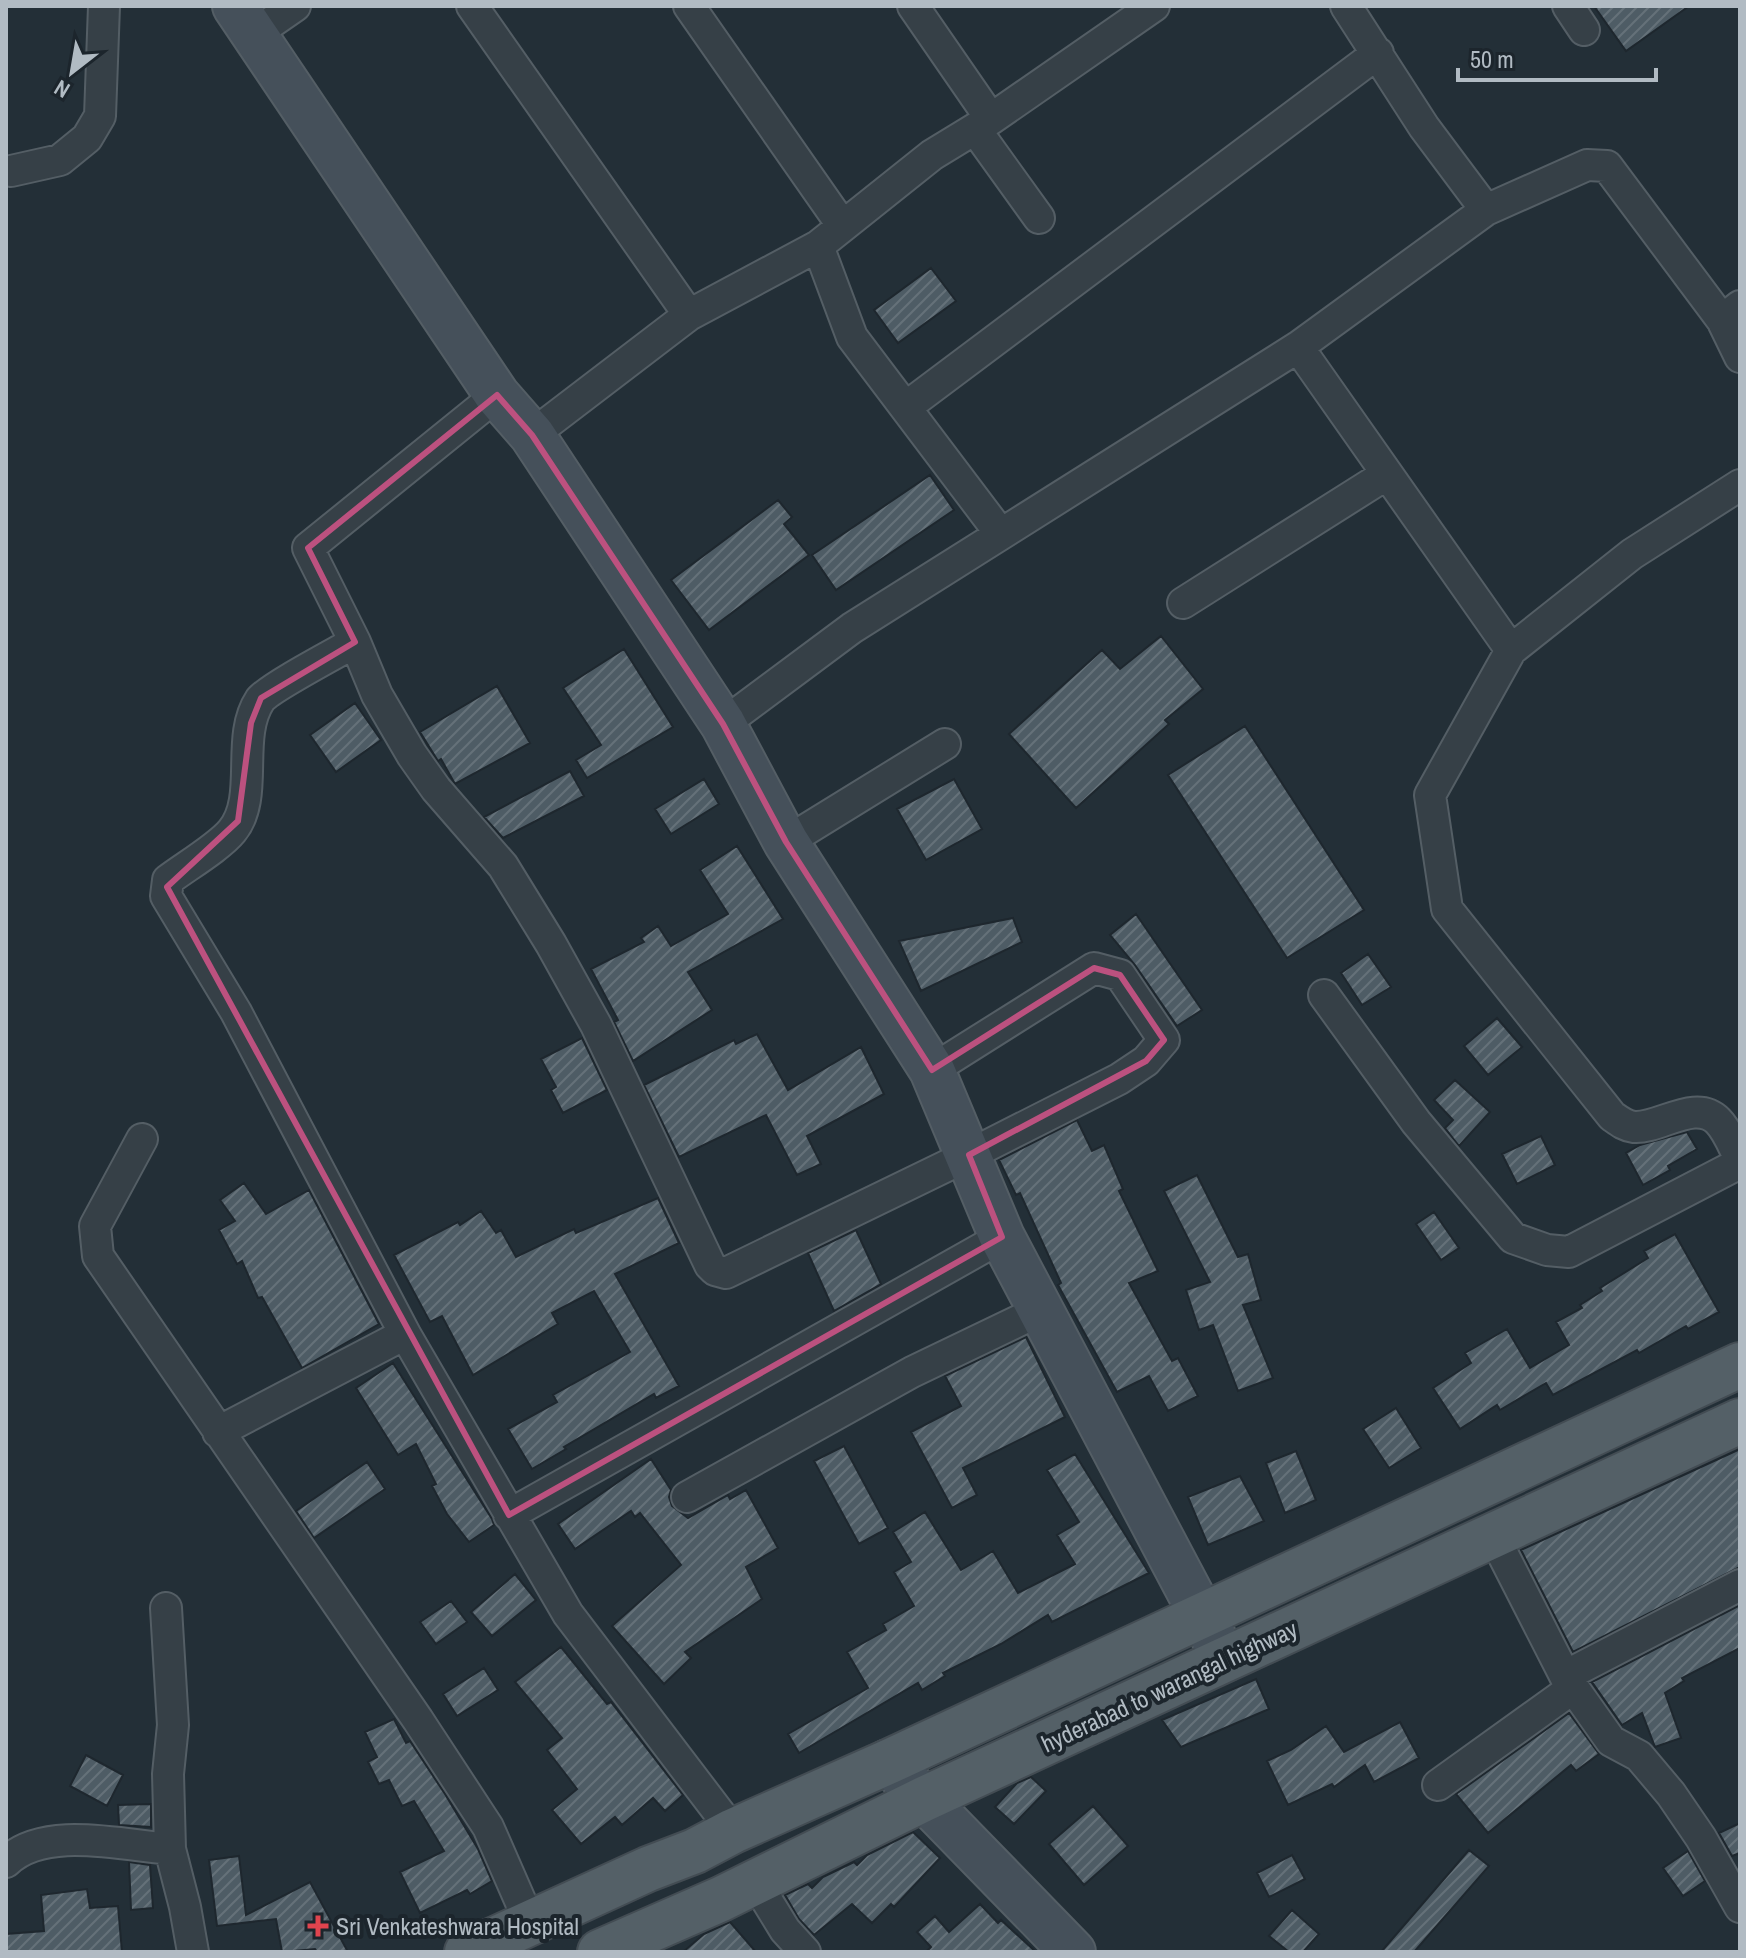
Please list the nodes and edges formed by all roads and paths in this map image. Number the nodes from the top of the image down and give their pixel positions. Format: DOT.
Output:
graph roads {
  1 [pos="104,6"];
  2 [pos="295,6"];
  3 [pos="472,6"];
  4 [pos="689,6"];
  5 [pos="913,6"];
  6 [pos="1346,6"];
  7 [pos="1141,9"];
  8 [pos="246,20"];
  9 [pos="1378,53"];
  10 [pos="983,124"];
  11 [pos="11,171"];
  12 [pos="1486,210"];
  13 [pos="1039,218"];
  14 [pos="842,225"];
  15 [pos="818,246"];
  16 [pos="1731,313"];
  17 [pos="689,315"];
  18 [pos="1298,347"];
  19 [pos="1740,357"];
  20 [pos="497,395"];
  21 [pos="906,407"];
  22 [pos="532,435"];
  23 [pos="1387,474"];
  24 [pos="1740,485"];
  25 [pos="1000,533"];
  26 [pos="1183,603"];
  27 [pos="355,642"];
  28 [pos="1511,650"];
  29 [pos="723,724"];
  30 [pos="945,744"];
  31 [pos="786,842"];
  32 [pos="1324,995"];
  33 [pos="932,1070"];
  34 [pos="142,1139"];
  35 [pos="969,1155"];
  36 [pos="1740,1161"];
  37 [pos="1002,1237"];
  38 [pos="1041,1310"];
  39 [pos="405,1334"];
  40 [pos="1740,1365"];
  41 [pos="1740,1421"];
  42 [pos="218,1432"];
  43 [pos="687,1497"];
  44 [pos="509,1515"];
  45 [pos="1494,1537"];
  46 [pos="1740,1585"];
  47 [pos="166,1608"];
  48 [pos="1201,1616"];
  49 [pos="1225,1659"];
  50 [pos="1569,1682"];
  51 [pos="888,1762"];
  52 [pos="1438,1785"];
  53 [pos="924,1799"];
  54 [pos="733,1831"];
  55 [pos="170,1849"];
  56 [pos="6,1862"];
  57 [pos="755,1881"];
  58 [pos="1740,1907"];
  59 [pos="530,1923"];
  60 [pos="193,1952"];
  61 [pos="467,1952"];
  62 [pos="600,1952"];
  63 [pos="805,1952"];
  64 [pos="1073,1952"];
  1 -- 11 [label="street"];
  2 -- 8 [label="street"];
  3 -- 17 [label="street"];
  4 -- 14 [label="street"];
  5 -- 10 [label="street"];
  6 -- 9 [label="street"];
  7 -- 10 [label="street"];
  8 -- 20 [label="street"];
  9 -- 12 [label="street"];
  9 -- 21 [label="street"];
  10 -- 13 [label="street"];
  10 -- 14 [label="street"];
  12 -- 16 [label="street"];
  12 -- 18 [label="street"];
  14 -- 15 [label="street"];
  15 -- 17 [label="street"];
  15 -- 21 [label="street"];
  16 -- 19 [label="street"];
  17 -- 22 [label="street"];
  18 -- 23 [label="street"];
  18 -- 25 [label="street"];
  20 -- 22 [label="street"];
  20 -- 27 [label="street"];
  21 -- 25 [label="street"];
  22 -- 29 [label="street"];
  23 -- 26 [label="street"];
  23 -- 28 [label="street"];
  24 -- 28 [label="street"];
  25 -- 29 [label="street"];
  27 -- 35 [label="street"];
  27 -- 39 [label="street"];
  28 -- 36 [label="street"];
  29 -- 31 [label="street"];
  30 -- 31 [label="street"];
  31 -- 33 [label="street"];
  32 -- 36 [label="street"];
  33 -- 35 [label="street"];
  33 -- 35 [label="street"];
  34 -- 42 [label="street"];
  35 -- 37 [label="street"];
  37 -- 38 [label="street"];
  37 -- 44 [label="street"];
  38 -- 43 [label="street"];
  38 -- 48 [label="street"];
  39 -- 42 [label="street"];
  39 -- 44 [label="street"];
  40 -- 48 [label="main road"];
  41 -- 45 [label="main road, hyderabad to warangal highway"];
  42 -- 59 [label="street"];
  44 -- 54 [label="street"];
  45 -- 49 [label="main road, hyderabad to warangal highway"];
  45 -- 50 [label="street"];
  46 -- 50 [label="street"];
  47 -- 55 [label="street"];
  48 -- 49 [label="street"];
  48 -- 51 [label="main road"];
  49 -- 53 [label="main road, hyderabad to warangal highway"];
  50 -- 52 [label="street"];
  50 -- 58 [label="street"];
  51 -- 53 [label="street"];
  51 -- 54 [label="main road"];
  53 -- 57 [label="main road, hyderabad to warangal highway"];
  53 -- 64 [label="street"];
  54 -- 59 [label="main road"];
  55 -- 56 [label="street"];
  55 -- 60 [label="street"];
  57 -- 62 [label="main road, hyderabad to warangal highway"];
  57 -- 63 [label="street"];
  59 -- 61 [label="main road"];
}
